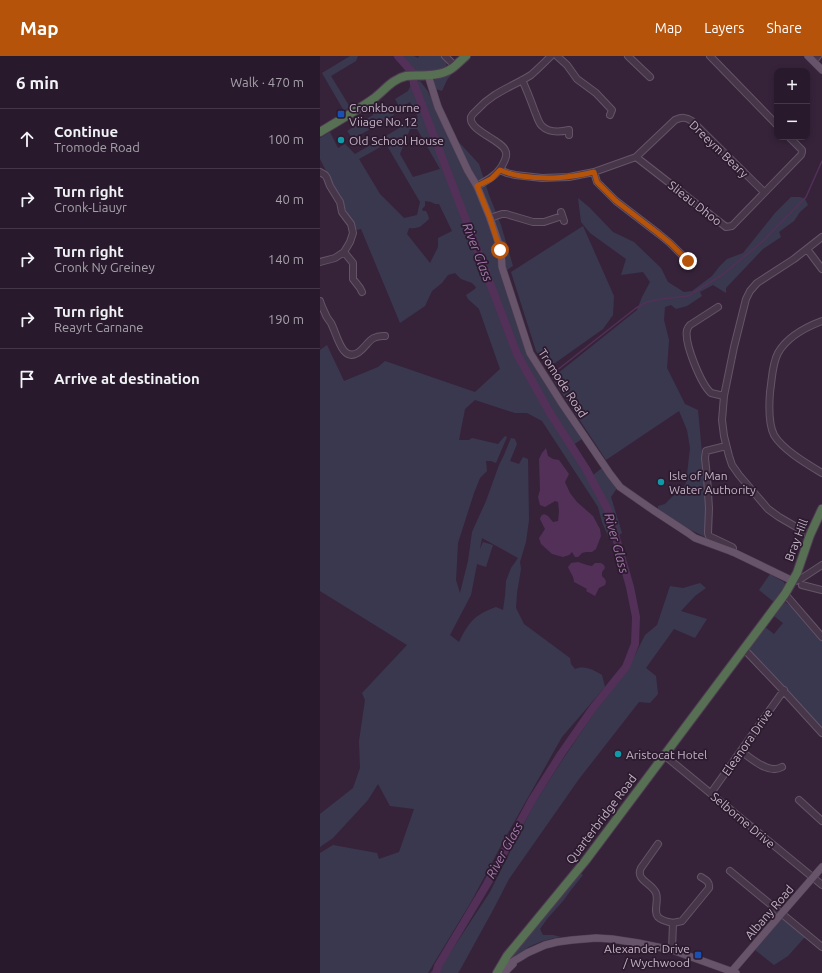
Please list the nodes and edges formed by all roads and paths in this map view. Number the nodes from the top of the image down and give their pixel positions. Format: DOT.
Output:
graph roads {
  1 [pos="445,56"];
  2 [pos="466,56"];
  3 [pos="551,56"];
  4 [pos="557,56"];
  5 [pos="628,56"];
  6 [pos="711,56"];
  7 [pos="813,58"];
  8 [pos="455,66"];
  9 [pos="822,70"];
  10 [pos="428,75"];
  11 [pos="650,77"];
  12 [pos="522,80"];
  13 [pos="613,112"];
  14 [pos="774,122"];
  15 [pos="569,131"];
  16 [pos="320,132"];
  17 [pos="792,140"];
  18 [pos="636,157"];
  19 [pos="500,170"];
  20 [pos="320,172"];
  21 [pos="594,172"];
  22 [pos="477,186"];
  23 [pos="764,192"];
  24 [pos="563,217"];
  25 [pos="490,218"];
  26 [pos="822,237"];
  27 [pos="807,249"];
  28 [pos="344,252"];
  29 [pos="320,262"];
  30 [pos="693,264"];
  31 [pos="822,270"];
  32 [pos="362,292"];
  33 [pos="320,301"];
  34 [pos="718,307"];
  35 [pos="822,321"];
  36 [pos="380,334"];
  37 [pos="724,396"];
  38 [pos="726,446"];
  39 [pos="822,473"];
  40 [pos="822,509"];
  41 [pos="810,535"];
  42 [pos="733,552"];
  43 [pos="822,565"];
  44 [pos="793,581"];
  45 [pos="802,585"];
  46 [pos="822,590"];
  47 [pos="785,594"];
  48 [pos="822,637"];
  49 [pos="744,649"];
  50 [pos="784,690"];
  51 [pos="822,733"];
  52 [pos="740,750"];
  53 [pos="664,755"];
  54 [pos="782,767"];
  55 [pos="710,793"];
  56 [pos="799,800"];
  57 [pos="822,821"];
  58 [pos="659,844"];
  59 [pos="822,867"];
  60 [pos="730,871"];
  61 [pos="701,877"];
  62 [pos="813,877"];
  63 [pos="822,884"];
  64 [pos="782,913"];
  65 [pos="673,923"];
  66 [pos="822,947"];
  67 [pos="672,950"];
  68 [pos="499,972"];
  69 [pos="733,972"];
  1 -- 8 [label="street"];
  2 -- 8 [label="highway"];
  3 -- 12 [label="street"];
  4 -- 13 [label="street"];
  5 -- 11 [label="street"];
  6 -- 14 [label="street"];
  7 -- 9 [label="main road"];
  8 -- 10 [label="highway"];
  10 -- 16 [label="highway"];
  10 -- 22 [label="main road, Tromode Road"];
  12 -- 15 [label="street"];
  12 -- 19 [label="street"];
  17 -- 23 [label="street, Slieau Dhoo"];
  18 -- 21 [label="street"];
  18 -- 23 [label="street, Slieau Dhoo"];
  18 -- 23 [label="street, Dreeym Beary"];
  19 -- 21 [label="street"];
  19 -- 22 [label="street"];
  20 -- 28 [label="street"];
  21 -- 30 [label="street"];
  22 -- 25 [label="main road, Tromode Road"];
  24 -- 25 [label="street"];
  25 -- 42 [label="main road, Tromode Road"];
  26 -- 27 [label="street"];
  27 -- 31 [label="street"];
  27 -- 37 [label="street"];
  28 -- 29 [label="street"];
  28 -- 32 [label="street"];
  33 -- 36 [label="street"];
  34 -- 37 [label="street"];
  35 -- 39 [label="street"];
  37 -- 38 [label="street"];
  38 -- 41 [label="street"];
  38 -- 42 [label="street"];
  40 -- 41 [label="highway, Bray Hill"];
  41 -- 44 [label="highway, Bray Hill"];
  42 -- 44 [label="main road, Tromode Road"];
  43 -- 44 [label="street"];
  44 -- 47 [label="highway, Quarterbridge Road"];
  45 -- 46 [label="street"];
  47 -- 48 [label="street"];
  47 -- 49 [label="highway, Quarterbridge Road"];
  49 -- 50 [label="street"];
  49 -- 53 [label="highway, Quarterbridge Road"];
  50 -- 51 [label="street"];
  50 -- 52 [label="street, Eleanora Drive"];
  52 -- 54 [label="street"];
  52 -- 55 [label="street, Eleanora Drive"];
  53 -- 55 [label="street, Selborne Drive"];
  53 -- 68 [label="highway, Quarterbridge Road"];
  55 -- 62 [label="street, Selborne Drive"];
  56 -- 57 [label="street"];
  58 -- 65 [label="street"];
  59 -- 62 [label="main road, Albany Road"];
  60 -- 64 [label="street"];
  61 -- 65 [label="street"];
  62 -- 63 [label="street, Selborne Drive"];
  62 -- 64 [label="main road, Albany Road"];
  64 -- 66 [label="street"];
  64 -- 69 [label="main road, Albany Road"];
  65 -- 67 [label="street"];
  67 -- 68 [label="main road"];
  67 -- 69 [label="main road"];
}
